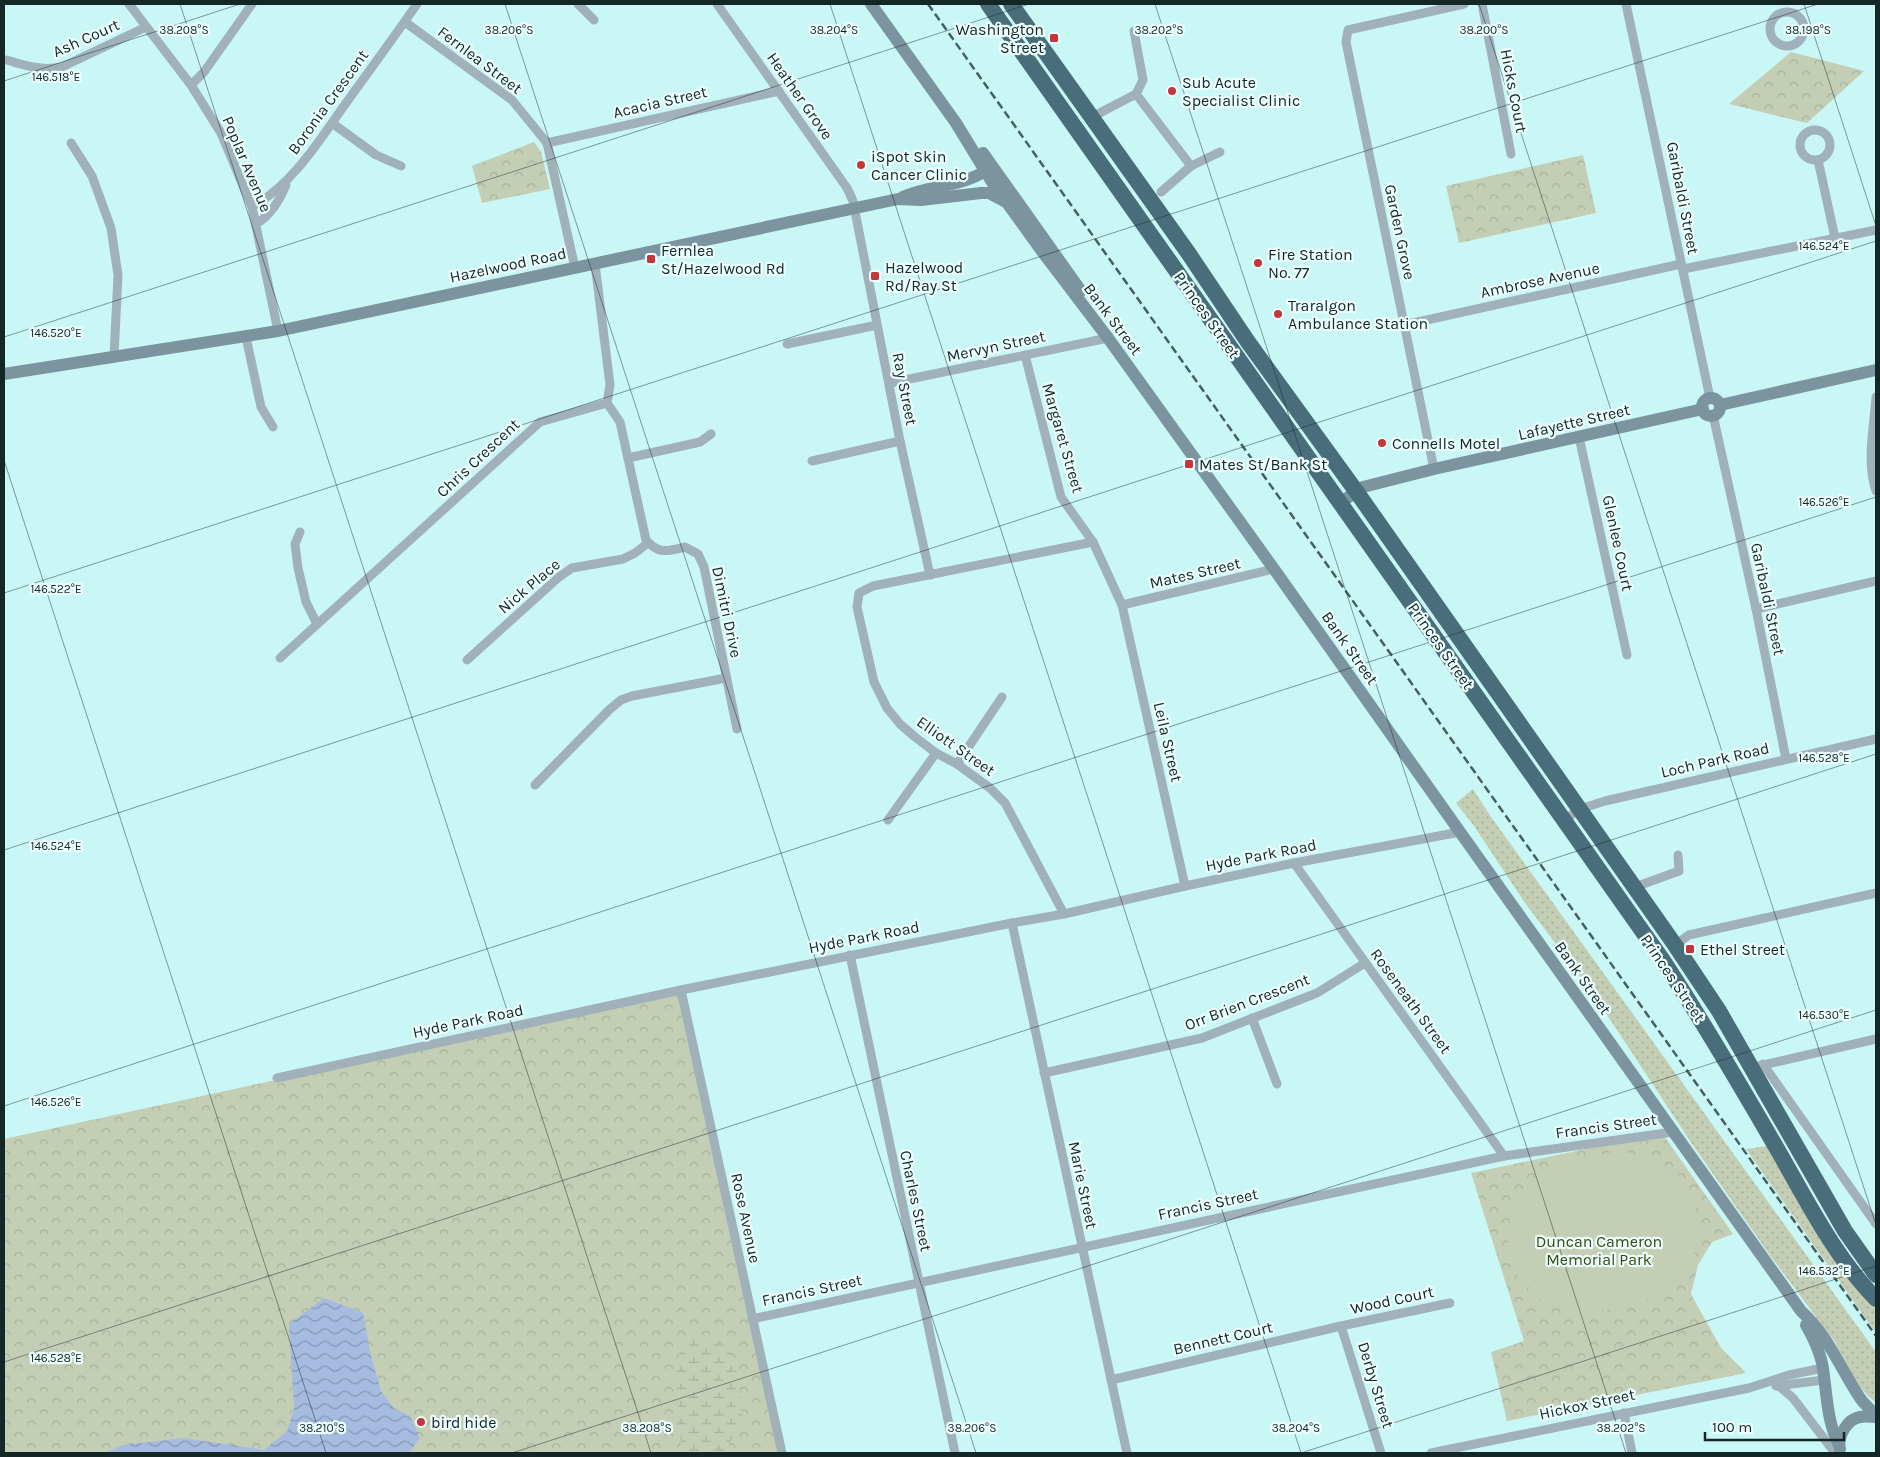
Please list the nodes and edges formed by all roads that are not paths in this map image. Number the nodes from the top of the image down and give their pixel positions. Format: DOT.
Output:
graph roads {
  1 [pos="129,4"];
  2 [pos="252,4"];
  3 [pos="417,4"];
  4 [pos="578,4"];
  5 [pos="717,4"];
  6 [pos="871,4"];
  7 [pos="988,4"];
  8 [pos="1011,4"];
  9 [pos="1464,4"];
  10 [pos="1482,4"];
  11 [pos="1626,4"];
  12 [pos="594,20"];
  13 [pos="405,22"];
  14 [pos="146,27"];
  15 [pos="1134,31"];
  16 [pos="8,60"];
  17 [pos="190,85"];
  18 [pos="779,91"];
  19 [pos="1136,94"];
  20 [pos="1092,117"];
  21 [pos="332,123"];
  22 [pos="71,143"];
  23 [pos="547,144"];
  24 [pos="1220,152"];
  25 [pos="1511,154"];
  26 [pos="1818,160"];
  27 [pos="401,166"];
  28 [pos="1191,166"];
  29 [pos="991,175"];
  30 [pos="287,182"];
  31 [pos="981,192"];
  32 [pos="1161,192"];
  33 [pos="898,199"];
  34 [pos="1007,202"];
  35 [pos="252,207"];
  36 [pos="853,208"];
  37 [pos="256,224"];
  38 [pos="1876,230"];
  39 [pos="1835,238"];
  40 [pos="595,264"];
  41 [pos="1682,267"];
  42 [pos="576,268"];
  43 [pos="877,325"];
  44 [pos="1404,325"];
  45 [pos="278,331"];
  46 [pos="246,337"];
  47 [pos="1108,338"];
  48 [pos="787,344"];
  49 [pos="1025,355"];
  50 [pos="119,356"];
  51 [pos="1876,370"];
  52 [pos="4,374"];
  53 [pos="890,383"];
  54 [pos="1876,397"];
  55 [pos="607,403"];
  56 [pos="1711,407"];
  57 [pos="273,426"];
  58 [pos="710,434"];
  59 [pos="1579,437"];
  60 [pos="900,441"];
  61 [pos="628,458"];
  62 [pos="812,461"];
  63 [pos="1434,469"];
  64 [pos="1356,491"];
  65 [pos="1876,491"];
  66 [pos="1340,503"];
  67 [pos="300,532"];
  68 [pos="1093,542"];
  69 [pos="648,543"];
  70 [pos="1274,569"];
  71 [pos="930,575"];
  72 [pos="1876,581"];
  73 [pos="1122,605"];
  74 [pos="1756,609"];
  75 [pos="317,624"];
  76 [pos="1627,655"];
  77 [pos="280,658"];
  78 [pos="467,660"];
  79 [pos="726,678"];
  80 [pos="1002,697"];
  81 [pos="737,729"];
  82 [pos="1876,739"];
  83 [pos="936,753"];
  84 [pos="1786,759"];
  85 [pos="957,764"];
  86 [pos="535,785"];
  87 [pos="1580,809"];
  88 [pos="888,820"];
  89 [pos="1564,820"];
  90 [pos="1460,832"];
  91 [pos="1678,856"];
  92 [pos="1294,863"];
  93 [pos="1185,886"];
  94 [pos="1635,887"];
  95 [pos="1876,894"];
  96 [pos="1064,914"];
  97 [pos="1012,922"];
  98 [pos="1675,945"];
  99 [pos="850,955"];
  100 [pos="1365,963"];
  101 [pos="681,990"];
  102 [pos="1252,1018"];
  103 [pos="1876,1038"];
  104 [pos="1757,1066"];
  105 [pos="1044,1073"];
  106 [pos="1736,1076"];
  107 [pos="276,1078"];
  108 [pos="1277,1084"];
  109 [pos="1673,1132"];
  110 [pos="1504,1156"];
  111 [pos="1876,1224"];
  112 [pos="1081,1246"];
  113 [pos="1870,1281"];
  114 [pos="918,1282"];
  115 [pos="1876,1300"];
  116 [pos="1450,1303"];
  117 [pos="1801,1311"];
  118 [pos="752,1318"];
  119 [pos="1341,1326"];
  120 [pos="1842,1367"];
  121 [pos="1823,1374"];
  122 [pos="1111,1380"];
  123 [pos="1779,1382"];
  124 [pos="1624,1413"];
  125 [pos="1876,1416"];
  126 [pos="1839,1451"];
  127 [pos="782,1453"];
  128 [pos="955,1453"];
  129 [pos="1127,1453"];
  130 [pos="1381,1453"];
  131 [pos="1431,1453"];
  132 [pos="1632,1453"];
  1 -- 14 [label="street, Poplar Avenue"];
  2 -- 17 [label="street"];
  3 -- 13 [label="street, Boronia Crescent"];
  4 -- 12 [label="street"];
  5 -- 18 [label="street, Heather Grove"];
  6 -- 29 [label="main road, Bank Street"];
  7 -- 66 [label="highway, Princes Street"];
  8 -- 20 [label="highway, Princes Street"];
  9 -- 44 [label="street, Garden Grove"];
  10 -- 25 [label="street, Hicks Court"];
  11 -- 41 [label="street, Garibaldi Street"];
  13 -- 21 [label="street, Boronia Crescent"];
  13 -- 23 [label="street, Fernlea Street"];
  14 -- 16 [label="street, Ash Court"];
  14 -- 17 [label="street, Poplar Avenue"];
  15 -- 19 [label="street"];
  17 -- 35 [label="street, Poplar Avenue"];
  18 -- 23 [label="street, Acacia Street"];
  18 -- 36 [label="street, Heather Grove"];
  19 -- 20 [label="street"];
  19 -- 28 [label="street"];
  20 -- 64 [label="highway, Princes Street"];
  21 -- 27 [label="street"];
  21 -- 30 [label="street, Boronia Crescent"];
  22 -- 50 [label="street"];
  23 -- 42 [label="street, Fernlea Street"];
  24 -- 28 [label="street"];
  26 -- 39 [label="street"];
  28 -- 32 [label="street"];
  29 -- 31 [label="main road"];
  29 -- 33 [label="main road"];
  29 -- 34 [label="main road, Bank Street"];
  29 -- 47 [label="main road"];
  30 -- 35 [label="street, Boronia Crescent"];
  30 -- 37 [label="street"];
  31 -- 33 [label="main road"];
  31 -- 34 [label="main road"];
  33 -- 36 [label="main road, Hazelwood Road"];
  34 -- 47 [label="main road, Bank Street"];
  35 -- 37 [label="street, Poplar Avenue"];
  36 -- 40 [label="main road, Hazelwood Road"];
  36 -- 43 [label="street, Ray Street"];
  37 -- 45 [label="street, Poplar Avenue"];
  38 -- 39 [label="street, Ambrose Avenue"];
  39 -- 41 [label="street, Ambrose Avenue"];
  40 -- 42 [label="main road, Hazelwood Road"];
  40 -- 55 [label="street"];
  41 -- 44 [label="street, Ambrose Avenue"];
  41 -- 56 [label="street, Garibaldi Street"];
  42 -- 45 [label="main road, Hazelwood Road"];
  43 -- 48 [label="street"];
  43 -- 53 [label="street, Ray Street"];
  44 -- 63 [label="street, Garden Grove"];
  45 -- 46 [label="main road, Hazelwood Road"];
  46 -- 50 [label="main road, Hazelwood Road"];
  46 -- 57 [label="street"];
  47 -- 49 [label="street, Mervyn Street"];
  47 -- 70 [label="main road, Bank Street"];
  49 -- 53 [label="street, Mervyn Street"];
  49 -- 68 [label="street, Margaret Street"];
  50 -- 52 [label="main road, Hazelwood Road"];
  51 -- 56 [label="main road, Lafayette Street"];
  53 -- 60 [label="street, Ray Street"];
  54 -- 65 [label="street"];
  55 -- 61 [label="street"];
  55 -- 75 [label="street, Chris Crescent"];
  56 -- 59 [label="main road, Lafayette Street"];
  56 -- 74 [label="street, Garibaldi Street"];
  58 -- 61 [label="street"];
  59 -- 63 [label="main road, Lafayette Street"];
  59 -- 76 [label="street, Glenlee Court"];
  60 -- 62 [label="street"];
  60 -- 71 [label="street, Ray Street"];
  61 -- 69 [label="street"];
  63 -- 64 [label="main road, Lafayette Street"];
  64 -- 66 [label="main road, Lafayette Street"];
  64 -- 87 [label="highway, Princes Street"];
  66 -- 89 [label="highway, Princes Street"];
  67 -- 75 [label="street"];
  68 -- 71 [label="street, Elliott Street"];
  68 -- 73 [label="street, Margaret Street"];
  69 -- 78 [label="street, Nick Place"];
  69 -- 79 [label="street, Dimitri Drive"];
  70 -- 73 [label="street, Mates Street"];
  70 -- 90 [label="main road, Bank Street"];
  71 -- 83 [label="street, Elliott Street"];
  72 -- 74 [label="street"];
  73 -- 93 [label="street, Leila Street"];
  74 -- 84 [label="street, Garibaldi Street"];
  75 -- 77 [label="street, Chris Crescent"];
  79 -- 81 [label="street, Dimitri Drive"];
  79 -- 86 [label="street"];
  80 -- 85 [label="street"];
  82 -- 84 [label="street, Loch Park Road"];
  83 -- 85 [label="street, Elliott Street"];
  83 -- 88 [label="street"];
  84 -- 87 [label="street, Loch Park Road"];
  85 -- 96 [label="street, Elliott Street"];
  87 -- 89 [label="street, Loch Park Road"];
  87 -- 94 [label="highway, Princes Street"];
  89 -- 106 [label="highway, Princes Street"];
  90 -- 92 [label="street, Hyde Park Road"];
  90 -- 109 [label="main road, Bank Street"];
  91 -- 94 [label="street"];
  92 -- 93 [label="street, Hyde Park Road"];
  92 -- 100 [label="street, Roseneath Street"];
  93 -- 96 [label="street, Hyde Park Road"];
  94 -- 98 [label="highway, Princes Street"];
  95 -- 98 [label="street"];
  96 -- 97 [label="street, Hyde Park Road"];
  97 -- 99 [label="street, Hyde Park Road"];
  97 -- 105 [label="street, Marie Street"];
  98 -- 104 [label="highway, Princes Street"];
  99 -- 101 [label="street, Hyde Park Road"];
  99 -- 114 [label="street, Charles Street"];
  100 -- 102 [label="street, Orr Brien Crescent"];
  100 -- 110 [label="street, Roseneath Street"];
  101 -- 107 [label="street, Hyde Park Road"];
  101 -- 118 [label="street, Rose Avenue"];
  102 -- 105 [label="street, Orr Brien Crescent"];
  102 -- 108 [label="street"];
  103 -- 104 [label="street"];
  104 -- 106 [label="highway"];
  104 -- 111 [label="street"];
  104 -- 113 [label="highway, Princes Street"];
  105 -- 112 [label="street, Marie Street"];
  106 -- 113 [label="highway, Princes Street"];
  109 -- 110 [label="street, Francis Street"];
  109 -- 117 [label="main road, Bank Street"];
  110 -- 112 [label="street, Francis Street"];
  112 -- 114 [label="street, Francis Street"];
  112 -- 122 [label="street, Marie Street"];
  113 -- 115 [label="highway, Princes Street"];
  114 -- 118 [label="street, Francis Street"];
  114 -- 128 [label="street, Charles Street"];
  116 -- 119 [label="street, Wood Court"];
  117 -- 120 [label="main road, Bank Street"];
  117 -- 121 [label="main road, Bank Street"];
  118 -- 127 [label="street, Rose Avenue"];
  119 -- 122 [label="street, Bennett Court"];
  119 -- 130 [label="street, Derby Street"];
  120 -- 121 [label="main road, Hickox Street"];
  120 -- 125 [label="main road, Bank Street"];
  121 -- 123 [label="street, Hickox Street"];
  121 -- 126 [label="main road, Bank Street"];
  122 -- 129 [label="street, Marie Street"];
  123 -- 124 [label="street, Hickox Street"];
  123 -- 126 [label="street"];
  124 -- 131 [label="street, Hickox Street"];
  124 -- 132 [label="street"];
  125 -- 126 [label="main road"];
}
